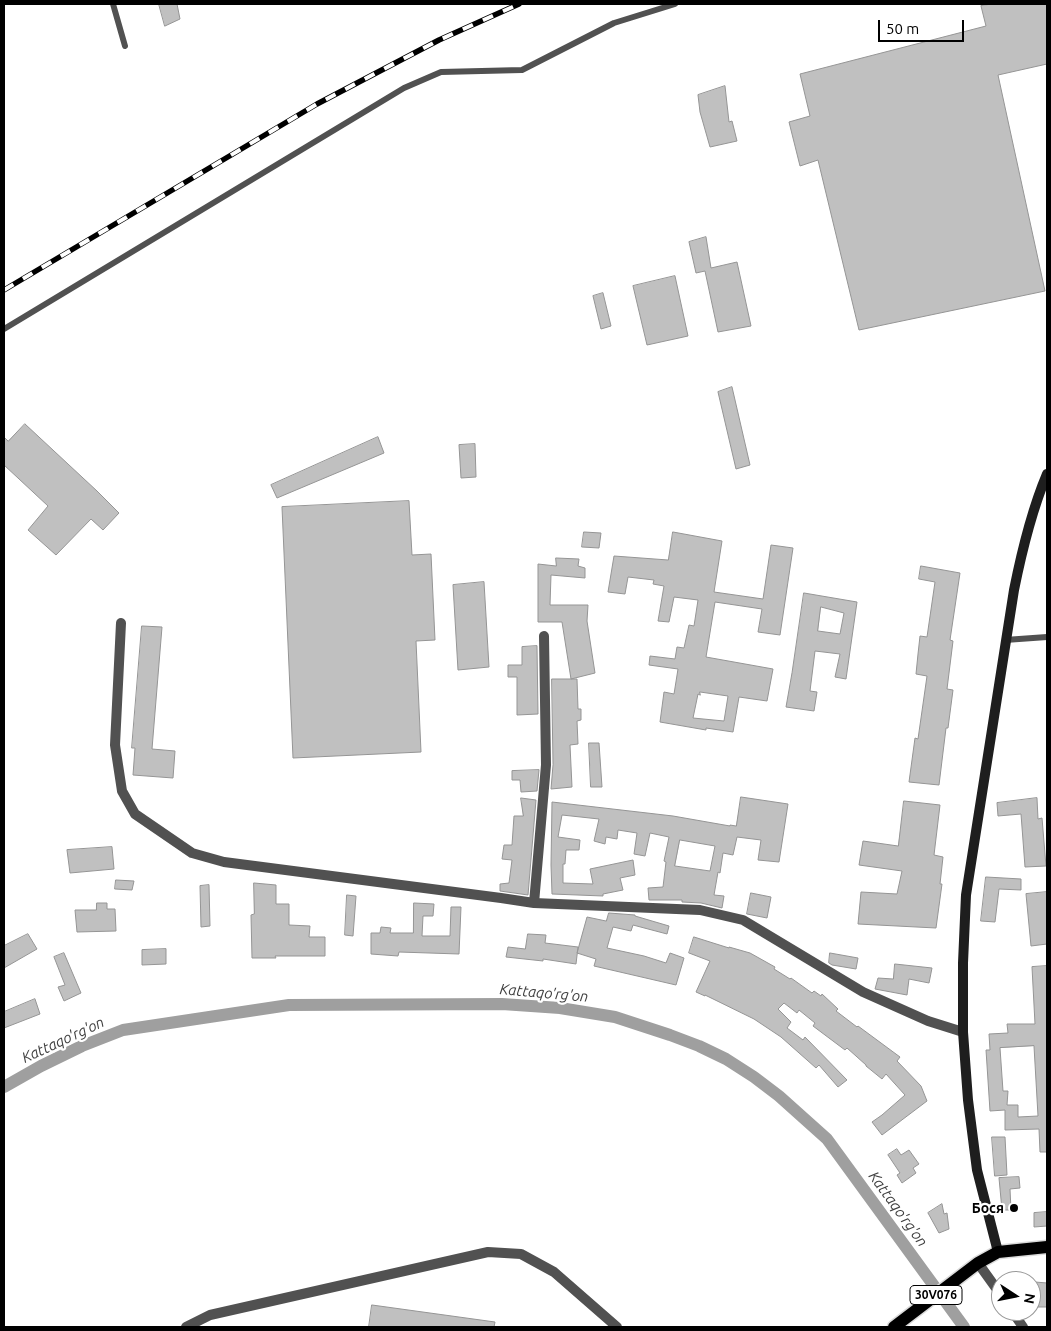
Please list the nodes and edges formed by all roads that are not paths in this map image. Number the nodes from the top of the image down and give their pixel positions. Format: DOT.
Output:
graph roads {
  1 [pos="113,4"];
  2 [pos="675,4"];
  3 [pos="125,46"];
  4 [pos="4,329"];
  5 [pos="1047,474"];
  6 [pos="121,623"];
  7 [pos="544,636"];
  8 [pos="1047,637"];
  9 [pos="1006,640"];
  10 [pos="534,903"];
  11 [pos="963,1032"];
  12 [pos="1047,1247"];
  13 [pos="998,1252"];
  14 [pos="978,1263"];
  15 [pos="991,1281"];
  16 [pos="186,1327"];
  17 [pos="617,1327"];
  18 [pos="894,1327"];
  1 -- 3 [label="lane"];
  2 -- 4 [label="lane"];
  5 -- 9 [label="main road"];
  6 -- 10 [label="street"];
  7 -- 10 [label="street"];
  8 -- 9 [label="lane"];
  9 -- 11 [label="main road"];
  10 -- 11 [label="street"];
  11 -- 13 [label="main road"];
  12 -- 13 [label="main road"];
  13 -- 14 [label="main road, 30V076"];
  14 -- 15 [label="street"];
  14 -- 18 [label="main road, 30V076"];
  16 -- 17 [label="street"];
}
